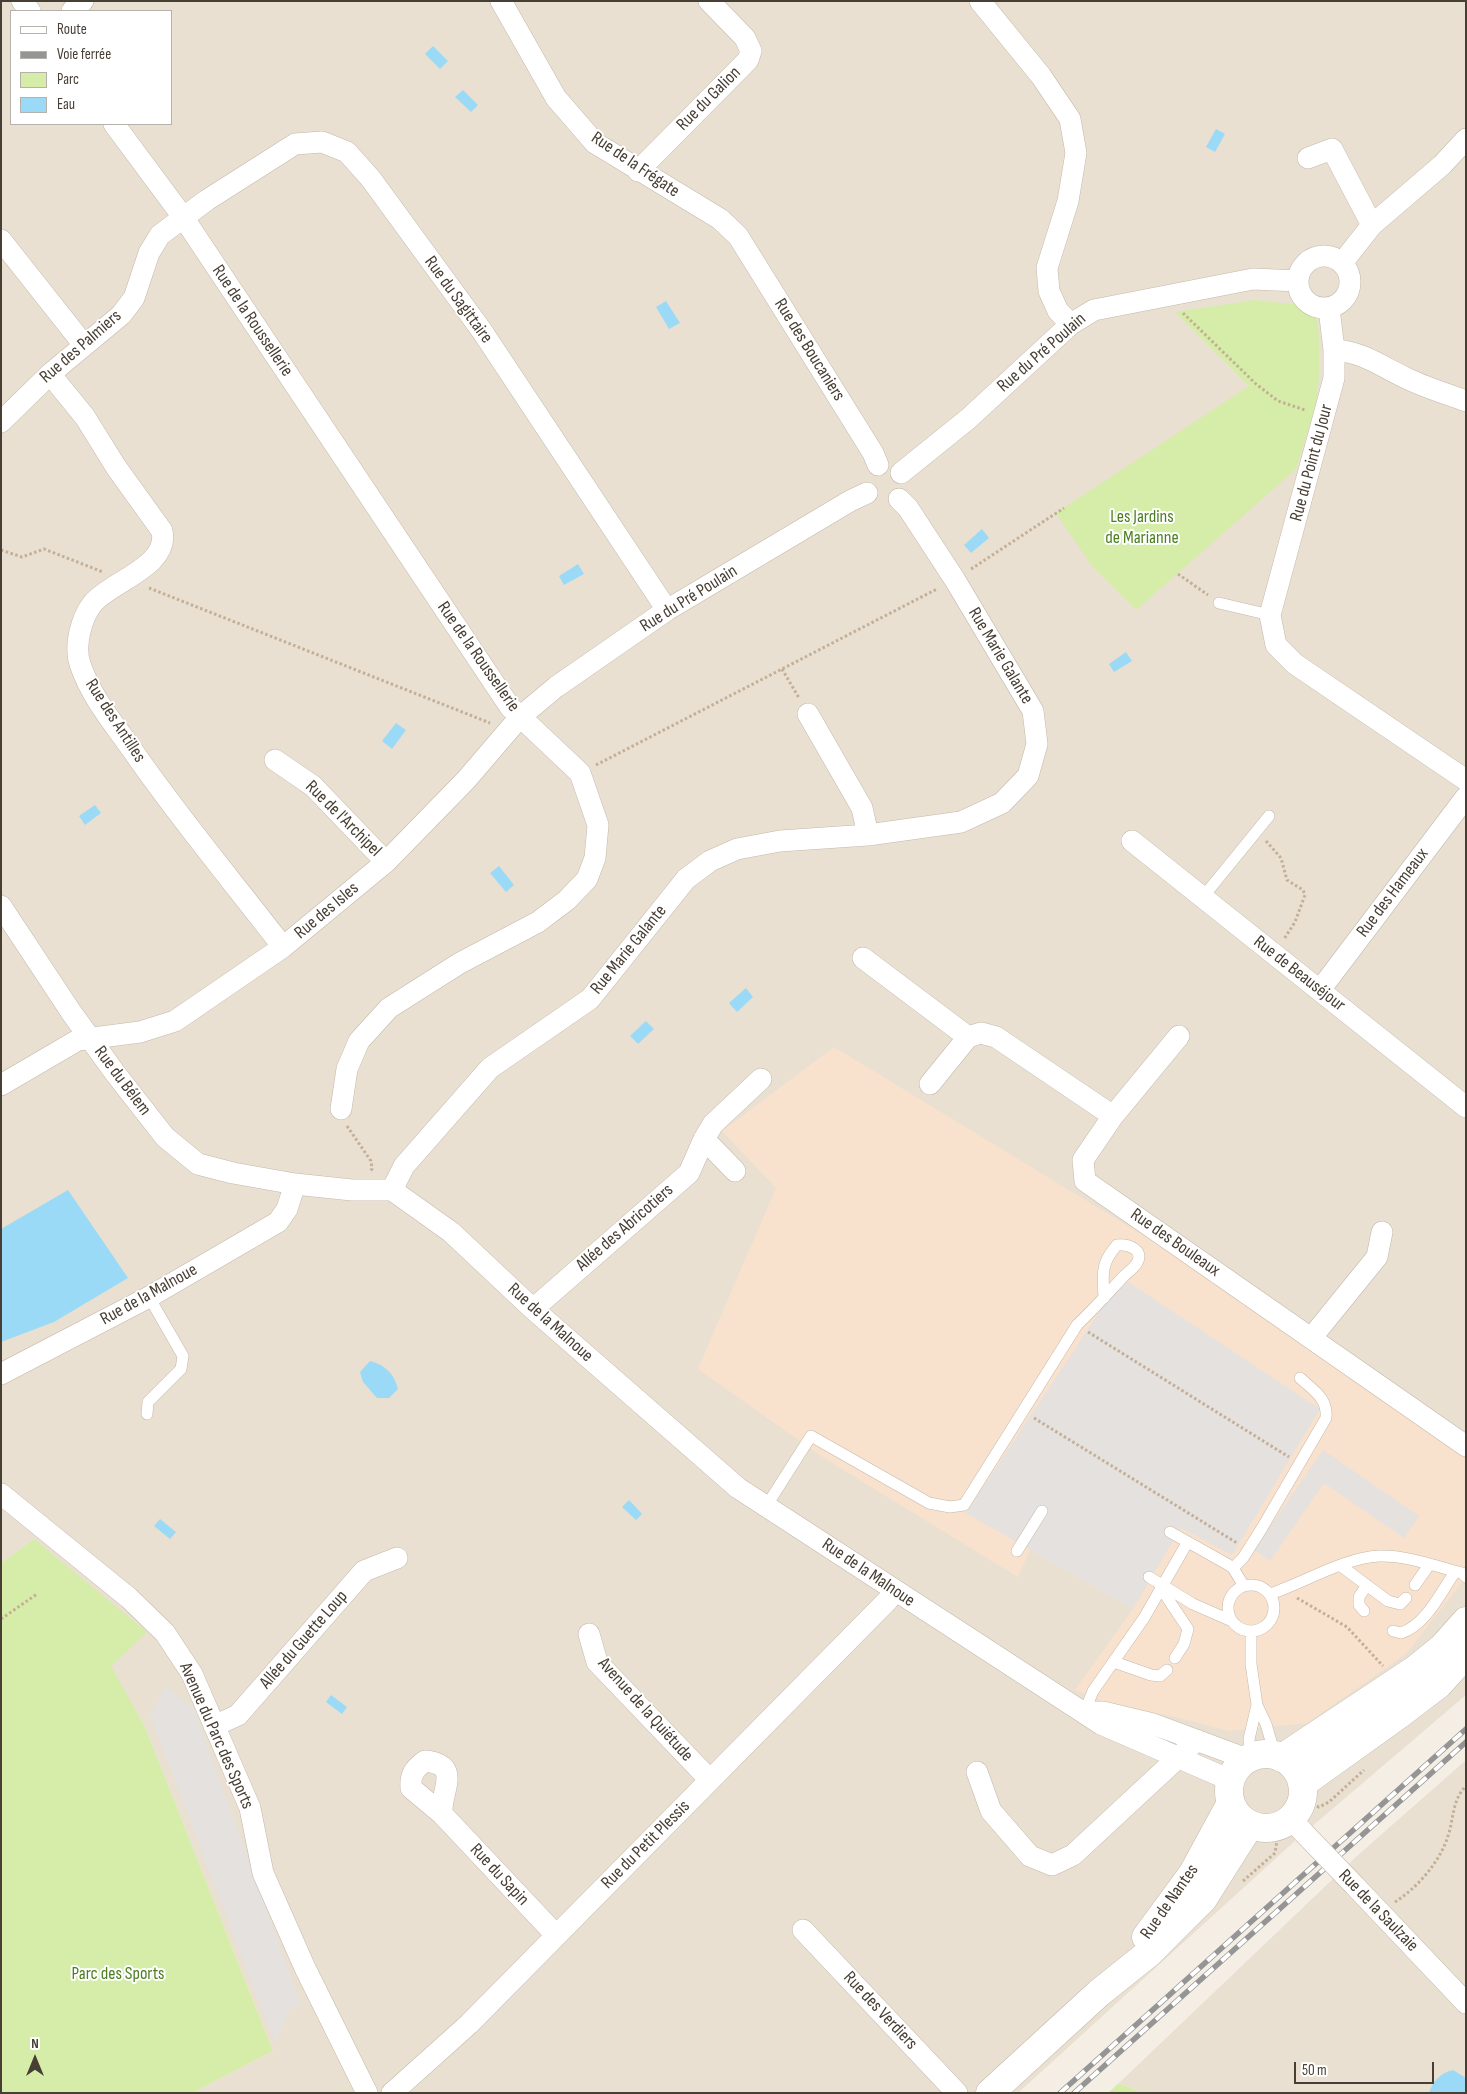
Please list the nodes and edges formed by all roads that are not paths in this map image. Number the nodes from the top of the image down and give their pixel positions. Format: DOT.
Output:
graph roads {
  1 [pos="83,1"];
  2 [pos="501,1"];
  3 [pos="709,1"];
  4 [pos="980,1"];
  5 [pos="73,10"];
  6 [pos="115,125"];
  7 [pos="1466,139"];
  8 [pos="1308,158"];
  9 [pos="638,171"];
  10 [pos="183,217"];
  11 [pos="1372,225"];
  12 [pos="738,236"];
  13 [pos="1,240"];
  14 [pos="1342,264"];
  15 [pos="1298,281"];
  16 [pos="1329,308"];
  17 [pos="1072,324"];
  18 [pos="84,345"];
  19 [pos="1334,350"];
  20 [pos="50,374"];
  21 [pos="1466,401"];
  22 [pos="1,422"];
  23 [pos="878,465"];
  24 [pos="902,473"];
  25 [pos="867,493"];
  26 [pos="899,498"];
  27 [pos="1219,603"];
  28 [pos="667,610"];
  29 [pos="1270,615"];
  30 [pos="808,714"];
  31 [pos="520,717"];
  32 [pos="275,760"];
  33 [pos="1466,780"];
  34 [pos="1466,797"];
  35 [pos="1269,816"];
  36 [pos="868,835"];
  37 [pos="1132,841"];
  38 [pos="386,862"];
  39 [pos="1202,897"];
  40 [pos="1,906"];
  41 [pos="283,947"];
  42 [pos="863,958"];
  43 [pos="1320,990"];
  44 [pos="1178,1036"];
  45 [pos="968,1037"];
  46 [pos="90,1039"];
  47 [pos="762,1079"];
  48 [pos="930,1084"];
  49 [pos="1,1085"];
  50 [pos="1466,1107"];
  51 [pos="341,1109"];
  52 [pos="1112,1116"];
  53 [pos="704,1139"];
  54 [pos="735,1171"];
  55 [pos="295,1184"];
  56 [pos="392,1190"];
  57 [pos="1382,1232"];
  58 [pos="149,1297"];
  59 [pos="1104,1298"];
  60 [pos="533,1309"];
  61 [pos="1312,1338"];
  62 [pos="1,1374"];
  63 [pos="1300,1378"];
  64 [pos="146,1414"];
  65 [pos="1466,1446"];
  66 [pos="1,1494"];
  67 [pos="767,1505"];
  68 [pos="1042,1511"];
  69 [pos="1170,1532"];
  70 [pos="1188,1542"];
  71 [pos="1017,1551"];
  72 [pos="397,1558"];
  73 [pos="1429,1565"];
  74 [pos="1341,1566"];
  75 [pos="1233,1568"];
  76 [pos="1455,1572"];
  77 [pos="1149,1577"];
  78 [pos="1466,1577"];
  79 [pos="1367,1585"];
  80 [pos="1415,1585"];
  81 [pos="1164,1586"];
  82 [pos="1244,1586"];
  83 [pos="894,1591"];
  84 [pos="1270,1594"];
  85 [pos="1406,1598"];
  86 [pos="1364,1611"];
  87 [pos="1232,1621"];
  88 [pos="1466,1621"];
  89 [pos="1251,1631"];
  90 [pos="1393,1631"];
  91 [pos="589,1634"];
  92 [pos="1466,1637"];
  93 [pos="1466,1654"];
  94 [pos="1175,1658"];
  95 [pos="1114,1662"];
  96 [pos="1167,1670"];
  97 [pos="1430,1675"];
  98 [pos="1257,1705"];
  99 [pos="1084,1712"];
  100 [pos="214,1726"];
  101 [pos="1198,1740"];
  102 [pos="1178,1756"];
  103 [pos="1275,1764"];
  104 [pos="977,1772"];
  105 [pos="710,1780"];
  106 [pos="1230,1792"];
  107 [pos="442,1814"];
  108 [pos="1250,1825"];
  109 [pos="1297,1826"];
  110 [pos="803,1930"];
  111 [pos="556,1935"];
  112 [pos="1099,1993"];
  113 [pos="1466,2003"];
  114 [pos="367,2093"];
  115 [pos="392,2093"];
  116 [pos="957,2093"];
  117 [pos="990,2093"];
  1 -- 5 [label="street"];
  2 -- 9 [label="street, Rue de la Frégate"];
  3 -- 9 [label="street, Rue du Galion"];
  4 -- 17 [label="street"];
  6 -- 10 [label="street, Rue de la Roussellerie"];
  7 -- 11 [label="street"];
  8 -- 11 [label="street"];
  9 -- 12 [label="street, Rue de la Frégate"];
  10 -- 18 [label="street, Rue des Palmiers"];
  10 -- 28 [label="street, Rue du Sagittaire"];
  10 -- 31 [label="street, Rue de la Roussellerie"];
  11 -- 14 [label="street"];
  12 -- 23 [label="street, Rue des Boucaniers"];
  13 -- 18 [label="street"];
  14 -- 15 [label="street"];
  14 -- 16 [label="street"];
  15 -- 16 [label="street"];
  15 -- 17 [label="street, Rue du Pré Poulain"];
  16 -- 19 [label="street, Rue du Point du Jour"];
  17 -- 24 [label="street, Rue du Pré Poulain"];
  18 -- 20 [label="street, Rue des Palmiers"];
  19 -- 21 [label="street"];
  19 -- 29 [label="street, Rue du Point du Jour"];
  20 -- 22 [label="street, Rue des Palmiers"];
  20 -- 41 [label="street, Rue des Antilles"];
  23 -- 24 [label="street"];
  23 -- 25 [label="street"];
  24 -- 26 [label="street"];
  25 -- 26 [label="street"];
  25 -- 28 [label="street, Rue du Pré Poulain"];
  26 -- 36 [label="street, Rue Marie Galante"];
  27 -- 29 [label="lane"];
  28 -- 31 [label="street, Rue du Pré Poulain"];
  29 -- 33 [label="street, Rue du Point du Jour"];
  30 -- 36 [label="street"];
  31 -- 38 [label="street, Rue des Isles"];
  31 -- 51 [label="street, Rue de la Roussellerie"];
  32 -- 38 [label="street, Rue de l'Archipel"];
  34 -- 43 [label="street, Rue des Hameaux"];
  35 -- 39 [label="lane"];
  36 -- 56 [label="street, Rue Marie Galante"];
  37 -- 39 [label="street, Rue de Beauséjour"];
  38 -- 41 [label="street, Rue des Isles"];
  39 -- 43 [label="street, Rue de Beauséjour"];
  40 -- 46 [label="street, Rue du Bélem"];
  41 -- 46 [label="street, Rue des Isles"];
  42 -- 45 [label="street"];
  43 -- 50 [label="street, Rue de Beauséjour"];
  44 -- 52 [label="street"];
  45 -- 48 [label="street"];
  45 -- 52 [label="street"];
  46 -- 49 [label="street, Rue des Isles"];
  46 -- 55 [label="street, Rue du Bélem"];
  47 -- 53 [label="street, Allée des Abricotiers"];
  52 -- 61 [label="street, Rue des Bouleaux"];
  53 -- 54 [label="street"];
  53 -- 60 [label="street, Allée des Abricotiers"];
  55 -- 56 [label="street"];
  55 -- 58 [label="street, Rue de la Malnoue"];
  56 -- 60 [label="street, Rue de la Malnoue"];
  57 -- 61 [label="street"];
  58 -- 62 [label="street, Rue de la Malnoue"];
  58 -- 64 [label="lane"];
  59 -- 59 [label="lane"];
  59 -- 67 [label="lane"];
  60 -- 67 [label="street, Rue de la Malnoue"];
  61 -- 65 [label="street, Rue des Bouleaux"];
  63 -- 75 [label="lane"];
  66 -- 100 [label="street, Avenue du Parc des Sports"];
  67 -- 83 [label="street, Rue de la Malnoue"];
  68 -- 71 [label="lane"];
  69 -- 70 [label="lane"];
  70 -- 75 [label="lane"];
  70 -- 81 [label="lane"];
  72 -- 100 [label="street, Allée du Guette Loup"];
  73 -- 74 [label="lane"];
  73 -- 76 [label="lane"];
  73 -- 80 [label="lane"];
  74 -- 79 [label="lane"];
  74 -- 84 [label="lane"];
  75 -- 82 [label="lane"];
  76 -- 78 [label="lane"];
  76 -- 90 [label="lane"];
  77 -- 81 [label="lane"];
  79 -- 85 [label="lane"];
  79 -- 86 [label="lane"];
  81 -- 87 [label="lane"];
  81 -- 94 [label="lane"];
  81 -- 95 [label="lane"];
  82 -- 84 [label="lane"];
  82 -- 87 [label="lane"];
  83 -- 99 [label="street, Rue de la Malnoue"];
  83 -- 105 [label="street, Rue du Petit Plessis"];
  84 -- 89 [label="lane"];
  87 -- 89 [label="lane"];
  88 -- 103 [label="street"];
  89 -- 98 [label="lane"];
  91 -- 105 [label="street, Avenue de la Quiétude"];
  92 -- 97 [label="lane"];
  93 -- 103 [label="street"];
  95 -- 96 [label="lane"];
  95 -- 99 [label="lane"];
  98 -- 103 [label="lane"];
  98 -- 103 [label="lane"];
  99 -- 101 [label="street, Rue de la Malnoue"];
  99 -- 102 [label="street, Rue de la Malnoue"];
  100 -- 114 [label="street, Avenue du Parc des Sports"];
  101 -- 102 [label="street"];
  101 -- 103 [label="street, Rue de la Malnoue"];
  102 -- 104 [label="street"];
  102 -- 106 [label="street, Rue de la Malnoue"];
  103 -- 106 [label="street"];
  103 -- 109 [label="street"];
  105 -- 111 [label="street, Rue du Petit Plessis"];
  106 -- 108 [label="street"];
  106 -- 112 [label="street, Rue de Nantes"];
  107 -- 111 [label="street, Rue du Sapin"];
  108 -- 109 [label="street"];
  108 -- 112 [label="street, Rue de Nantes"];
  109 -- 113 [label="street, Rue de la Saulzaie, bridge"];
  110 -- 116 [label="street, Rue des Verdiers"];
  111 -- 115 [label="street, Rue du Petit Plessis"];
  112 -- 117 [label="street, Rue de Nantes"];
}
